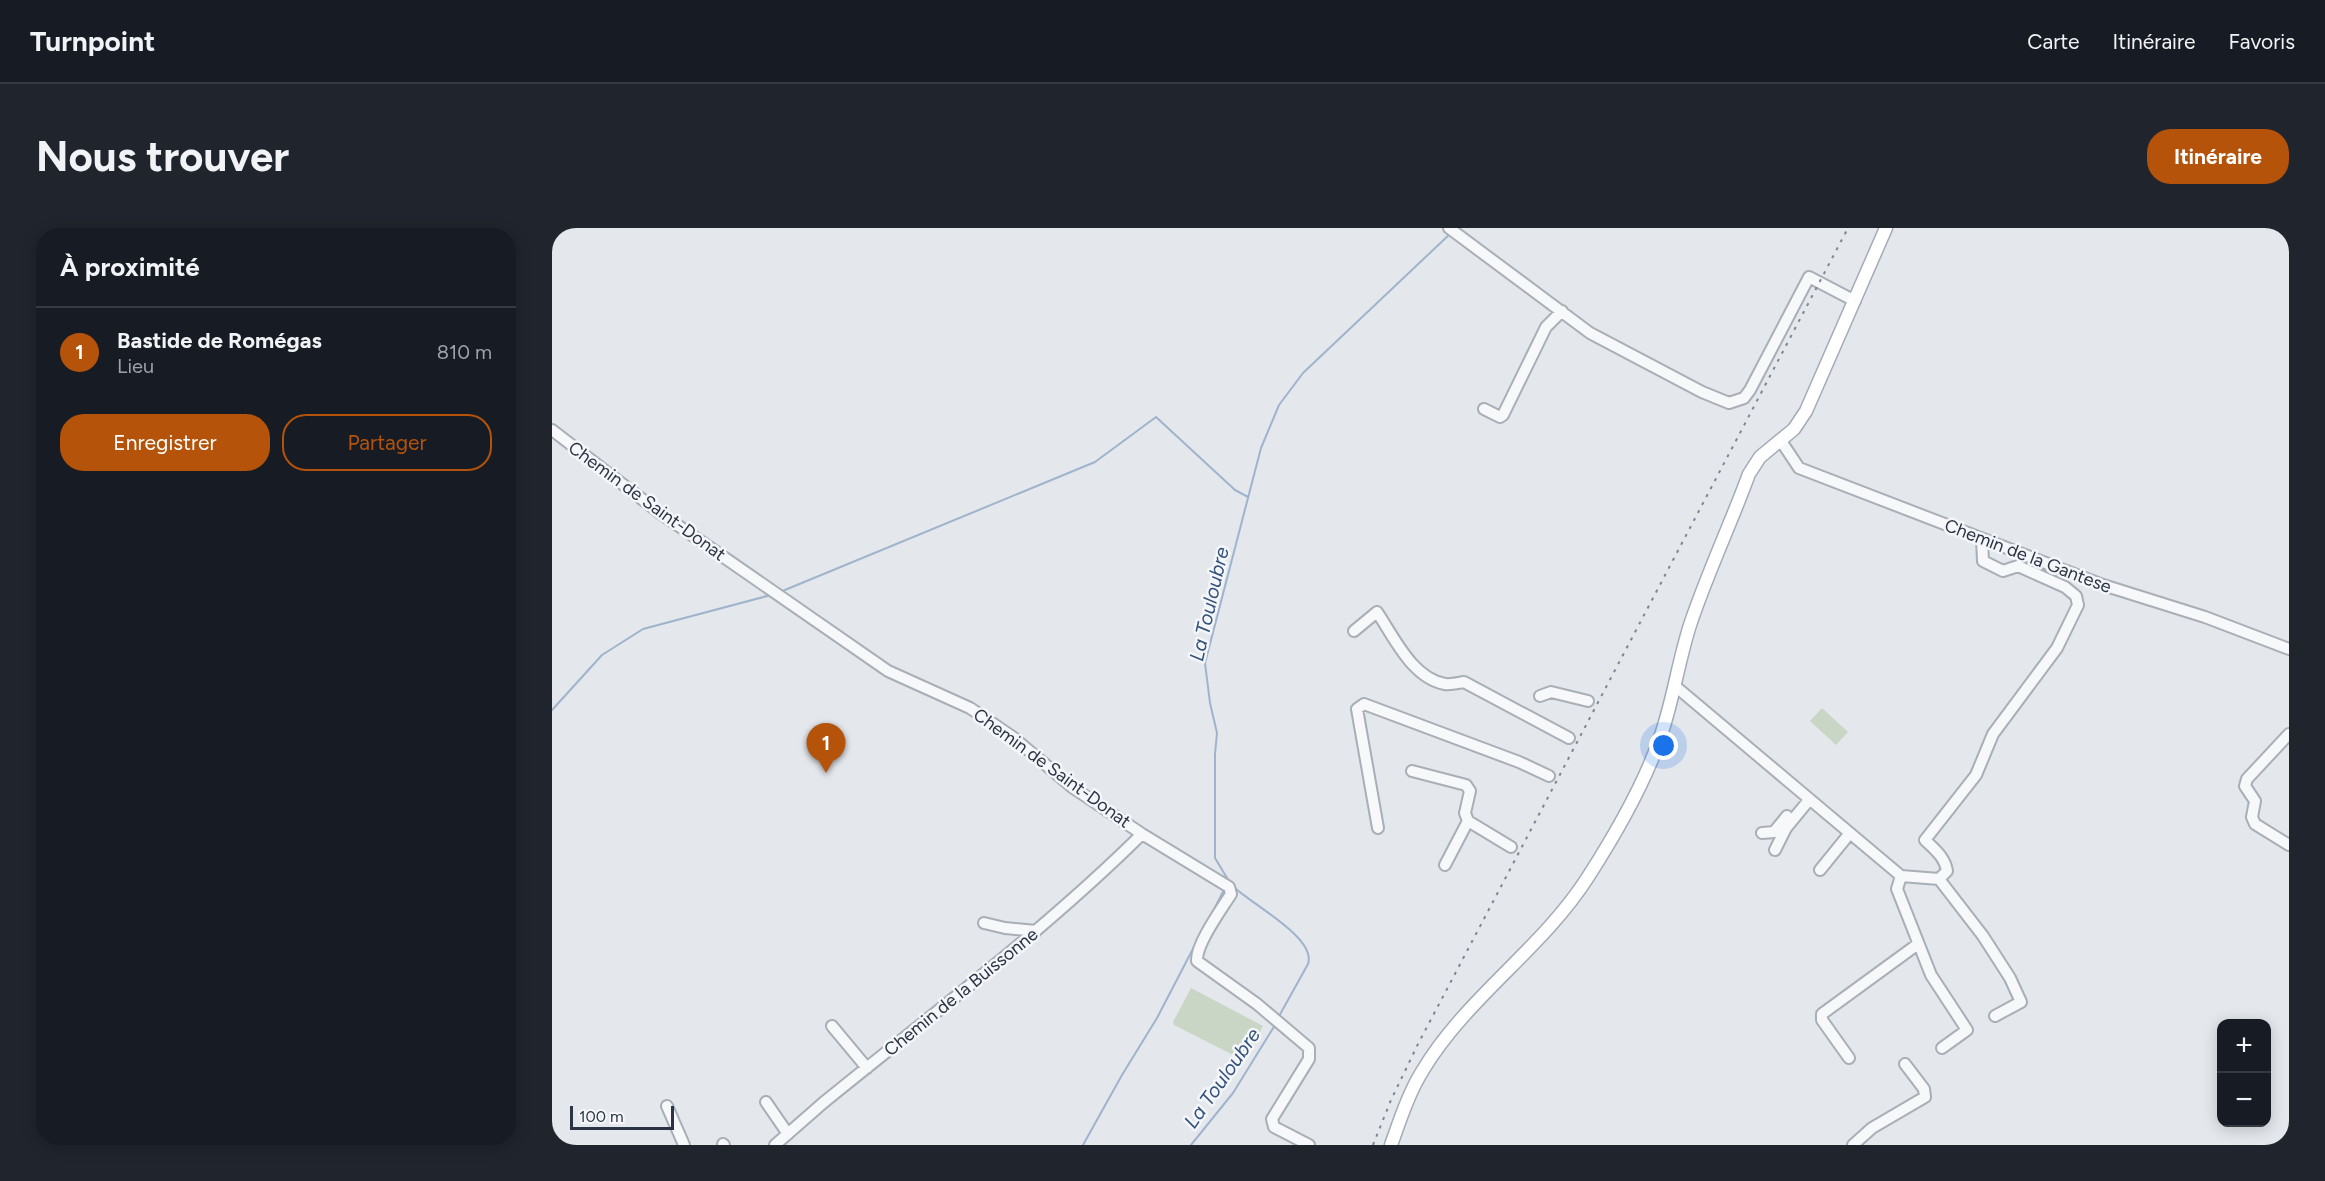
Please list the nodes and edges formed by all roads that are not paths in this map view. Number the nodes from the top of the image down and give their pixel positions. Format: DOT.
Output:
graph roads {
  1 [pos="1886,228"];
  2 [pos="1453,230"];
  3 [pos="1855,301"];
  4 [pos="1562,311"];
  5 [pos="1484,409"];
  6 [pos="552,430"];
  7 [pos="1781,441"];
  8 [pos="1982,539"];
  9 [pos="1354,630"];
  10 [pos="2289,649"];
  11 [pos="1675,686"];
  12 [pos="1540,696"];
  13 [pos="1588,701"];
  14 [pos="2289,734"];
  15 [pos="1569,738"];
  16 [pos="1412,771"];
  17 [pos="1549,776"];
  18 [pos="1807,797"];
  19 [pos="1468,821"];
  20 [pos="1378,828"];
  21 [pos="1762,833"];
  22 [pos="1850,833"];
  23 [pos="1142,834"];
  24 [pos="2289,845"];
  25 [pos="1511,847"];
  26 [pos="1775,850"];
  27 [pos="1445,865"];
  28 [pos="1820,870"];
  29 [pos="1900,876"];
  30 [pos="1939,879"];
  31 [pos="984,923"];
  32 [pos="1036,931"];
  33 [pos="1918,944"];
  34 [pos="1995,1016"];
  35 [pos="832,1026"];
  36 [pos="1942,1048"];
  37 [pos="1849,1058"];
  38 [pos="1905,1064"];
  39 [pos="867,1068"];
  40 [pos="766,1102"];
  41 [pos="667,1106"];
  42 [pos="788,1134"];
  43 [pos="684,1145"];
  44 [pos="775,1145"];
  45 [pos="1309,1145"];
  46 [pos="1391,1145"];
  47 [pos="1853,1145"];
  1 -- 3 [label="main road"];
  2 -- 4 [label="street"];
  3 -- 4 [label="street"];
  3 -- 7 [label="main road"];
  4 -- 5 [label="street"];
  6 -- 23 [label="street, Chemin de Saint-Donat"];
  7 -- 8 [label="street, Chemin de la Gantese"];
  7 -- 11 [label="main road"];
  8 -- 10 [label="street, Chemin de la Gantese"];
  8 -- 30 [label="street"];
  9 -- 15 [label="street"];
  11 -- 18 [label="street"];
  11 -- 46 [label="main road"];
  12 -- 13 [label="street"];
  14 -- 24 [label="street"];
  16 -- 19 [label="street"];
  17 -- 20 [label="street"];
  18 -- 21 [label="street"];
  18 -- 22 [label="street"];
  18 -- 26 [label="street"];
  19 -- 25 [label="street"];
  19 -- 27 [label="street"];
  22 -- 28 [label="street"];
  22 -- 29 [label="street"];
  23 -- 32 [label="street, Chemin de la Buissonne"];
  23 -- 45 [label="street, Chemin de Saint-Donat"];
  29 -- 30 [label="street"];
  29 -- 33 [label="street"];
  30 -- 34 [label="street"];
  31 -- 32 [label="street"];
  32 -- 39 [label="street, Chemin de la Buissonne"];
  33 -- 36 [label="street"];
  33 -- 37 [label="street"];
  35 -- 39 [label="street"];
  38 -- 47 [label="street"];
  39 -- 42 [label="street, Chemin de la Buissonne"];
  40 -- 42 [label="street"];
  41 -- 43 [label="street"];
  42 -- 44 [label="street, Chemin de la Buissonne"];
}
